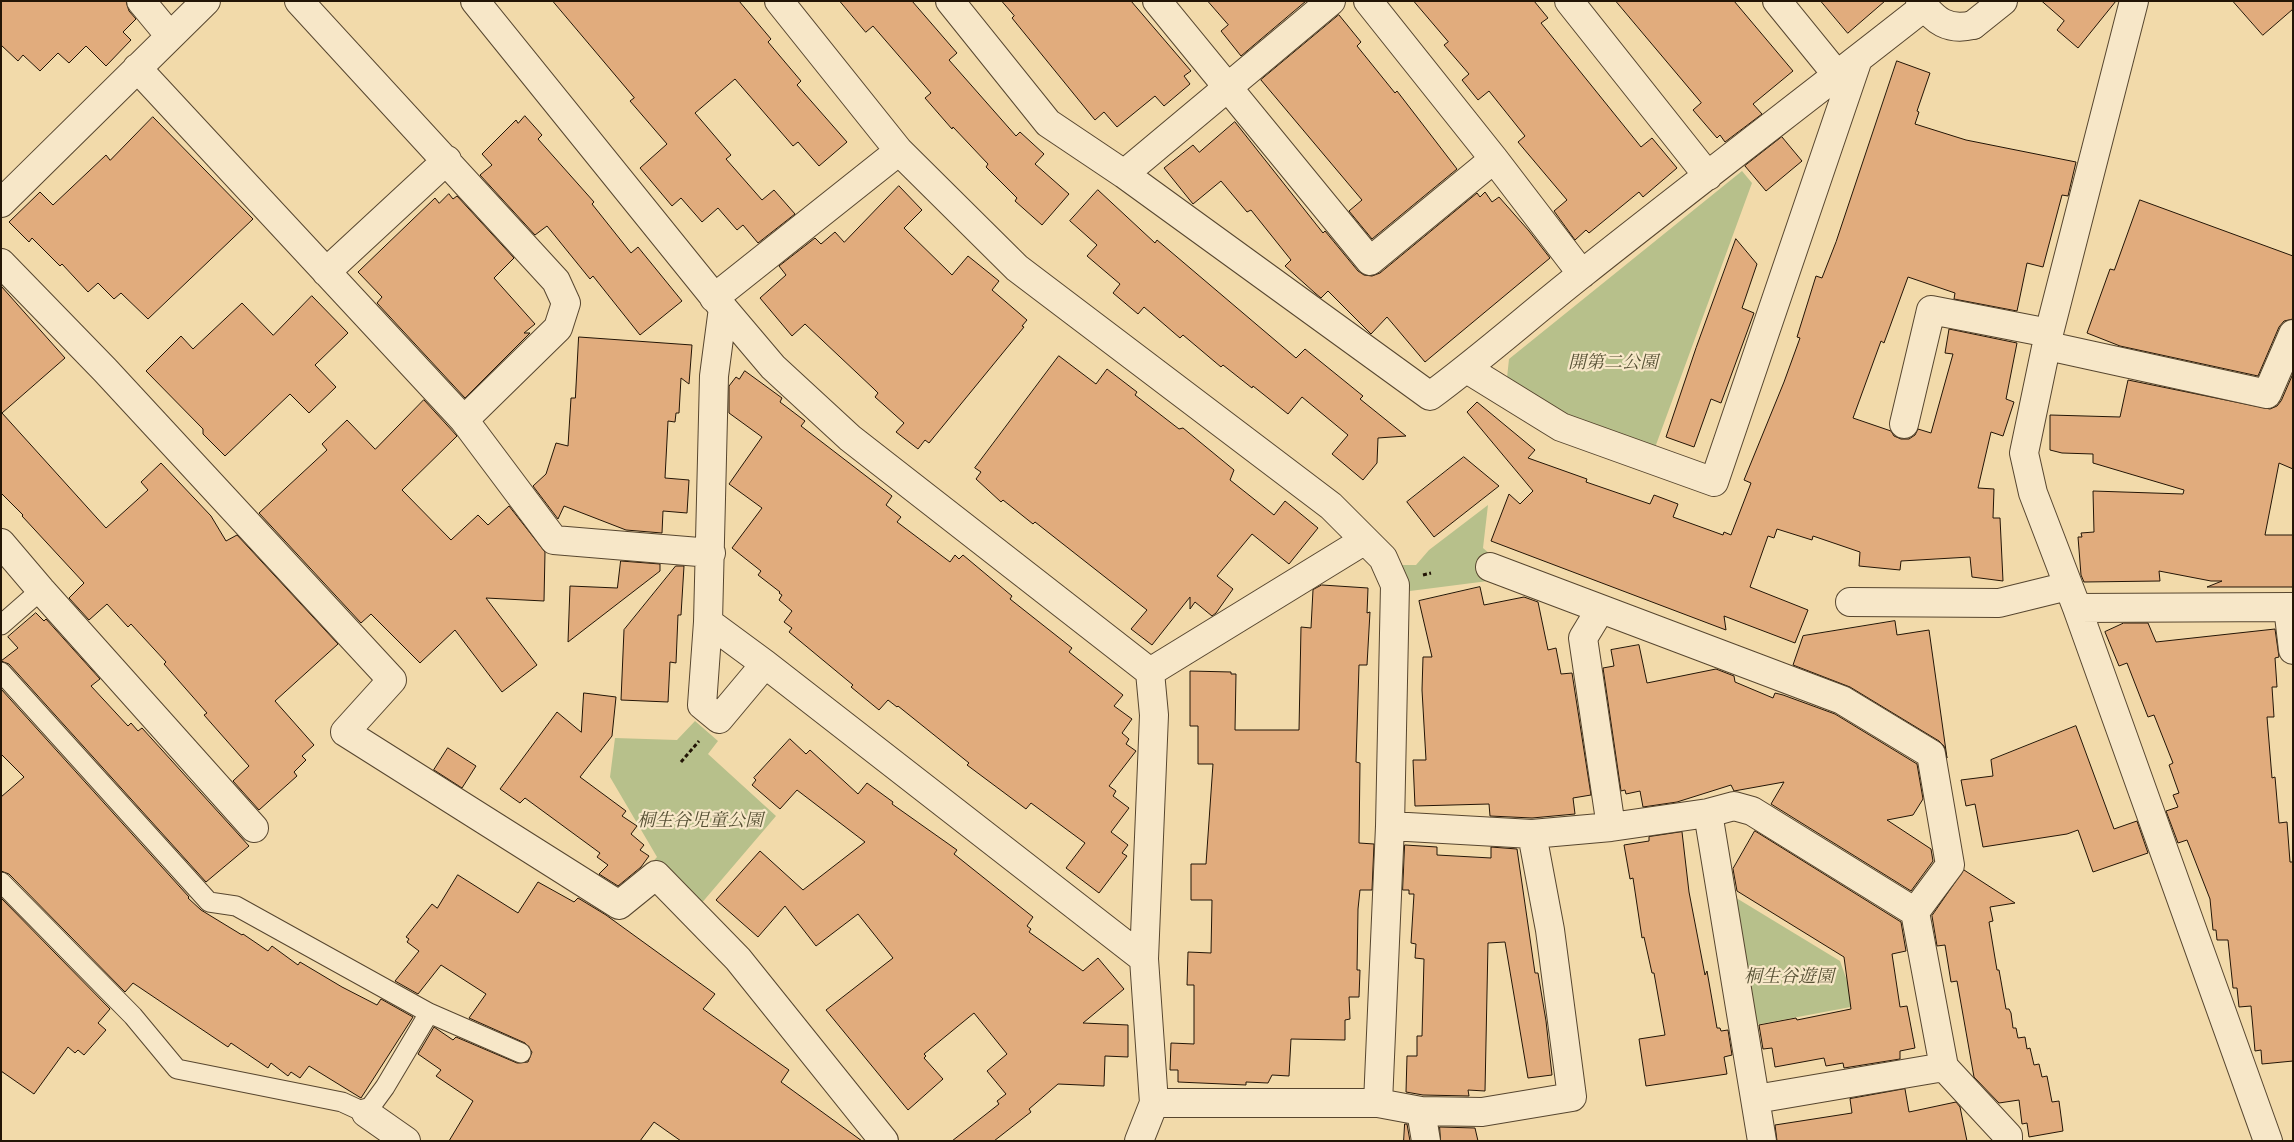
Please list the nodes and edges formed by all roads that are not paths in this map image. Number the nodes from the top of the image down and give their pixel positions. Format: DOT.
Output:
graph roads {
  1 [pos="141,1"];
  2 [pos="206,1"];
  3 [pos="299,1"];
  4 [pos="475,1"];
  5 [pos="779,1"];
  6 [pos="950,1"];
  7 [pos="1157,1"];
  8 [pos="1331,1"];
  9 [pos="1368,1"];
  10 [pos="1569,1"];
  11 [pos="1777,1"];
  12 [pos="2003,1"];
  13 [pos="2134,1"];
  14 [pos="1922,4"];
  15 [pos="170,36"];
  16 [pos="1858,58"];
  17 [pos="137,68"];
  18 [pos="1838,76"];
  19 [pos="1226,88"];
  20 [pos="899,150"];
  21 [pos="1494,159"];
  22 [pos="447,160"];
  23 [pos="1124,174"];
  24 [pos="1708,176"];
  25 [pos="1,203"];
  26 [pos="1,263"];
  27 [pos="326,272"];
  28 [pos="1582,274"];
  29 [pos="718,303"];
  30 [pos="2293,334"];
  31 [pos="2048,340"];
  32 [pos="1467,369"];
  33 [pos="464,420"];
  34 [pos="1904,424"];
  35 [pos="1365,540"];
  36 [pos="1,543"];
  37 [pos="711,553"];
  38 [pos="1490,567"];
  39 [pos="41,590"];
  40 [pos="2073,597"];
  41 [pos="1850,602"];
  42 [pos="2290,607"];
  43 [pos="1600,610"];
  44 [pos="708,622"];
  45 [pos="1,625"];
  46 [pos="2293,650"];
  47 [pos="765,664"];
  48 [pos="1,672"];
  49 [pos="1150,672"];
  50 [pos="1708,814"];
  51 [pos="1390,826"];
  52 [pos="1611,827"];
  53 [pos="254,828"];
  54 [pos="1532,834"];
  55 [pos="1,882"];
  56 [pos="1916,912"];
  57 [pos="1144,959"];
  58 [pos="429,1013"];
  59 [pos="521,1053"];
  60 [pos="1944,1067"];
  61 [pos="1756,1099"];
  62 [pos="1154,1103"];
  63 [pos="1378,1103"];
  64 [pos="1422,1111"];
  65 [pos="366,1113"];
  66 [pos="406,1141"];
  67 [pos="884,1141"];
  68 [pos="1139,1141"];
  69 [pos="1426,1141"];
  70 [pos="1762,1141"];
  71 [pos="2008,1141"];
  72 [pos="2268,1141"];
  1 -- 15 [label="street"];
  2 -- 15 [label="street"];
  3 -- 22 [label="street"];
  4 -- 29 [label="street"];
  5 -- 20 [label="street"];
  6 -- 23 [label="street"];
  7 -- 19 [label="street"];
  8 -- 19 [label="street"];
  9 -- 21 [label="street"];
  10 -- 24 [label="street"];
  11 -- 18 [label="street"];
  12 -- 14 [label="street"];
  13 -- 31 [label="street"];
  14 -- 16 [label="street"];
  15 -- 17 [label="street"];
  16 -- 18 [label="street"];
  16 -- 32 [label="street"];
  17 -- 25 [label="street"];
  17 -- 27 [label="street"];
  18 -- 24 [label="street"];
  19 -- 21 [label="street"];
  19 -- 23 [label="street"];
  20 -- 29 [label="street"];
  20 -- 35 [label="street"];
  21 -- 28 [label="street"];
  22 -- 27 [label="street"];
  22 -- 33 [label="street"];
  23 -- 32 [label="street"];
  24 -- 28 [label="street"];
  26 -- 67 [label="street"];
  27 -- 33 [label="street"];
  28 -- 32 [label="street"];
  29 -- 37 [label="street"];
  29 -- 49 [label="street"];
  30 -- 31 [label="street"];
  31 -- 34 [label="street"];
  31 -- 40 [label="street"];
  33 -- 37 [label="street"];
  35 -- 49 [label="street"];
  35 -- 51 [label="street"];
  36 -- 39 [label="street"];
  37 -- 44 [label="street"];
  38 -- 43 [label="street"];
  39 -- 45 [label="lane"];
  39 -- 53 [label="street"];
  40 -- 41 [label="street"];
  40 -- 42 [label="street"];
  40 -- 72 [label="street"];
  42 -- 46 [label="street"];
  43 -- 52 [label="street"];
  43 -- 56 [label="street"];
  44 -- 47 [label="street"];
  44 -- 47 [label="street"];
  47 -- 57 [label="street"];
  48 -- 58 [label="lane"];
  49 -- 57 [label="street"];
  50 -- 52 [label="street"];
  50 -- 56 [label="street"];
  50 -- 61 [label="street"];
  51 -- 54 [label="street"];
  51 -- 63 [label="street"];
  52 -- 54 [label="street"];
  54 -- 64 [label="street"];
  55 -- 65 [label="lane"];
  56 -- 60 [label="street"];
  57 -- 62 [label="street"];
  58 -- 59 [label="lane"];
  58 -- 65 [label="lane"];
  60 -- 61 [label="street"];
  60 -- 71 [label="street"];
  61 -- 70 [label="street"];
  62 -- 63 [label="street"];
  62 -- 68 [label="street"];
  63 -- 64 [label="street"];
  64 -- 69 [label="street"];
  65 -- 66 [label="street"];
}
